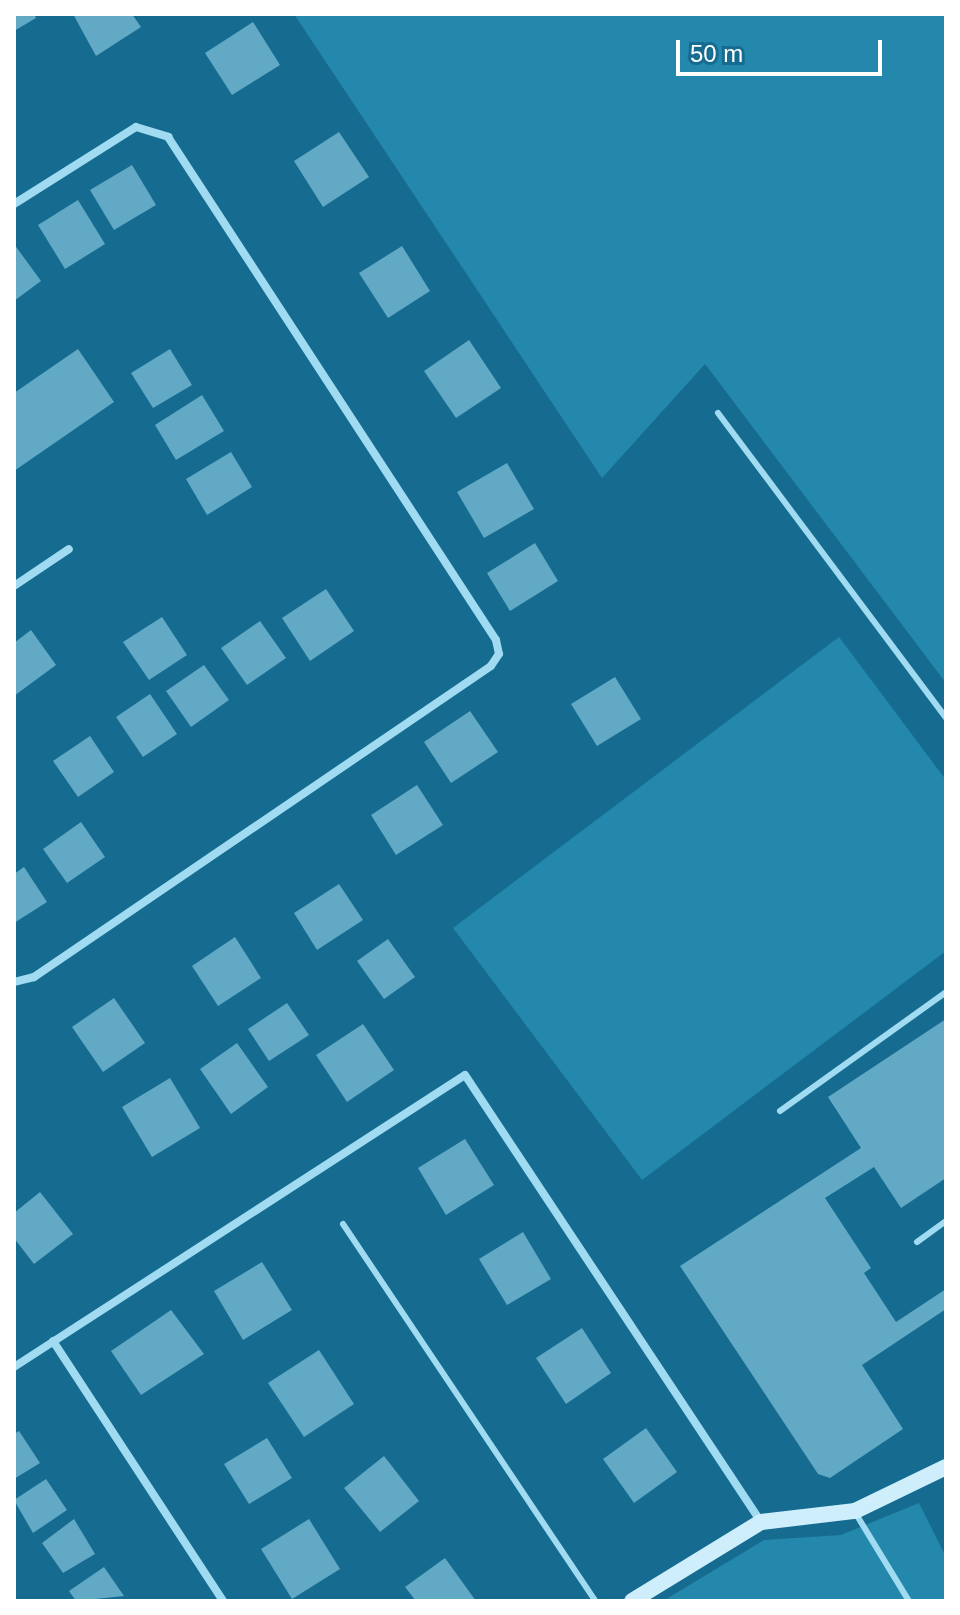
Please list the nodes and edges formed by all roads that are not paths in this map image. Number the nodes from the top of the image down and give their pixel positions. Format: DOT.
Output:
graph roads {
  1 [pos="14,204"];
  2 [pos="718,413"];
  3 [pos="69,549"];
  4 [pos="14,586"];
  5 [pos="946,718"];
  6 [pos="14,982"];
  7 [pos="946,992"];
  8 [pos="780,1111"];
  9 [pos="946,1221"];
  10 [pos="343,1224"];
  11 [pos="917,1242"];
  12 [pos="53,1341"];
  13 [pos="14,1367"];
  14 [pos="946,1467"];
  15 [pos="855,1511"];
  16 [pos="761,1522"];
  17 [pos="223,1601"];
  18 [pos="595,1601"];
  19 [pos="632,1601"];
  20 [pos="909,1601"];
  1 -- 6 [label="street"];
  2 -- 5 [label="lane"];
  3 -- 4 [label="street"];
  7 -- 8 [label="lane"];
  9 -- 11 [label="lane"];
  10 -- 18 [label="lane"];
  12 -- 13 [label="street"];
  12 -- 16 [label="street"];
  12 -- 17 [label="street"];
  14 -- 15 [label="street"];
  15 -- 16 [label="street"];
  15 -- 20 [label="lane"];
  16 -- 19 [label="street"];
}
